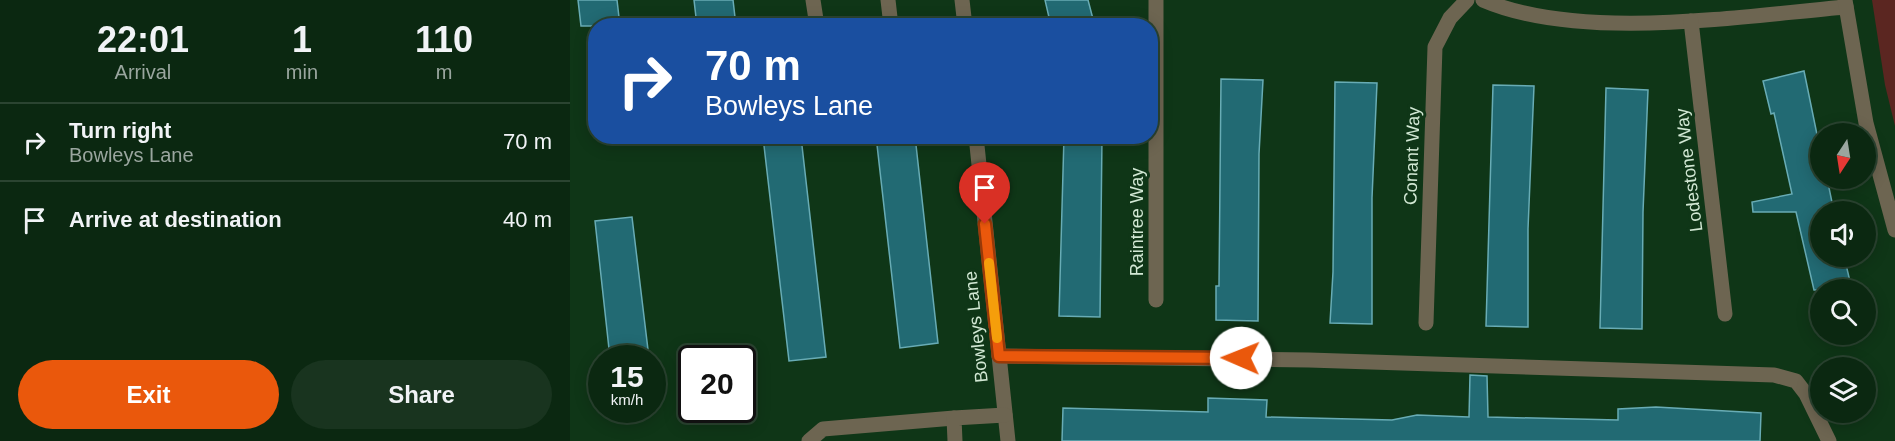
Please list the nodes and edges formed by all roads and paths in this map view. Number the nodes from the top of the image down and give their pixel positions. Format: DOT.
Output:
graph roads {
  1 [pos="813,0"];
  2 [pos="888,0"];
  3 [pos="962,0"];
  4 [pos="1156,0"];
  5 [pos="1467,0"];
  6 [pos="1483,0"];
  7 [pos="1845,3"];
  8 [pos="815,18"];
  9 [pos="890,18"];
  10 [pos="960,18"];
  11 [pos="1156,18"];
  12 [pos="1691,21"];
  13 [pos="977,144"];
  14 [pos="1156,144"];
  15 [pos="1895,230"];
  16 [pos="1156,300"];
  17 [pos="1725,314"];
  18 [pos="1426,323"];
  19 [pos="999,356"];
  20 [pos="1005,415"];
  21 [pos="954,418"];
  22 [pos="809,441"];
  23 [pos="955,441"];
  24 [pos="1008,441"];
  25 [pos="1829,441"];
  1 -- 8 [label="street"];
  2 -- 9 [label="street"];
  3 -- 10 [label="street"];
  4 -- 11 [label="street, Raintree Way"];
  5 -- 18 [label="street, Conant Way"];
  6 -- 12 [label="street"];
  7 -- 12 [label="street"];
  7 -- 15 [label="street"];
  12 -- 17 [label="street, Lodestone Way"];
  13 -- 19 [label="street, Bowleys Lane"];
  14 -- 16 [label="street, Raintree Way"];
  19 -- 20 [label="street, Bowleys Lane"];
  19 -- 25 [label="street"];
  20 -- 21 [label="street"];
  20 -- 24 [label="street, Bowleys Lane"];
  21 -- 22 [label="street"];
  21 -- 23 [label="street"];
}
